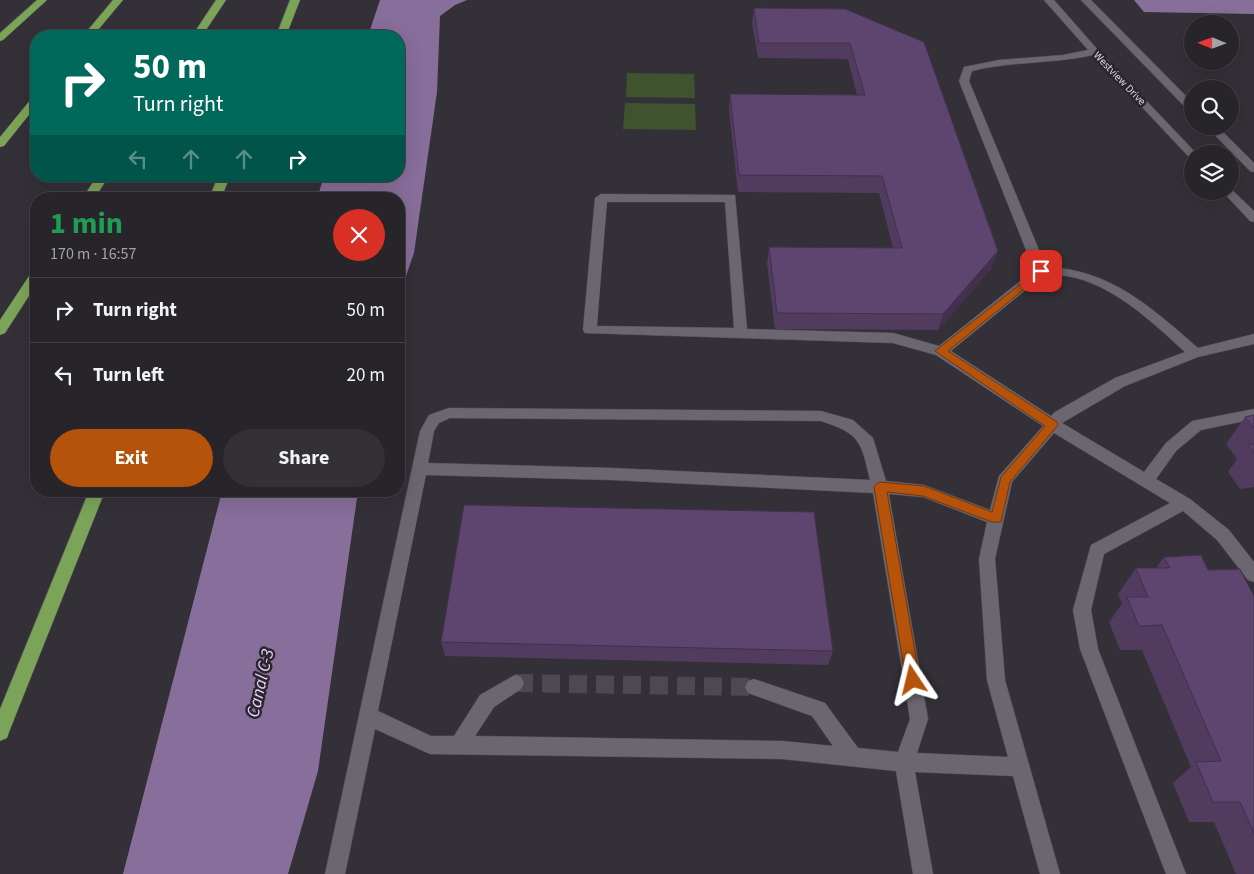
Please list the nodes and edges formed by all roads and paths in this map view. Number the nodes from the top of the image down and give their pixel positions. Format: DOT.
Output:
graph roads {
  1 [pos="42,0"];
  2 [pos="118,0"];
  3 [pos="221,0"];
  4 [pos="295,0"];
  5 [pos="1049,0"];
  6 [pos="1086,0"];
  7 [pos="93,30"];
  8 [pos="201,30"];
  9 [pos="283,30"];
  10 [pos="0,38"];
  11 [pos="1095,52"];
  12 [pos="1184,100"];
  13 [pos="30,107"];
  14 [pos="1220,135"];
  15 [pos="0,144"];
  16 [pos="1184,146"];
  17 [pos="1254,169"];
  18 [pos="1237,200"];
  19 [pos="1254,218"];
  20 [pos="1041,271"];
  21 [pos="30,285"];
  22 [pos="0,330"];
  23 [pos="741,333"];
  24 [pos="1254,339"];
  25 [pos="941,351"];
  26 [pos="1195,353"];
  27 [pos="1254,414"];
  28 [pos="1053,425"];
  29 [pos="419,469"];
  30 [pos="1146,481"];
  31 [pos="880,487"];
  32 [pos="95,497"];
  33 [pos="1184,504"];
  34 [pos="996,519"];
  35 [pos="1254,575"];
  36 [pos="515,683"];
  37 [pos="754,686"];
  38 [pos="368,716"];
  39 [pos="0,732"];
  40 [pos="459,745"];
  41 [pos="853,757"];
  42 [pos="904,762"];
  43 [pos="1020,767"];
  44 [pos="335,874"];
  45 [pos="923,874"];
  46 [pos="1050,874"];
  47 [pos="1176,874"];
  1 -- 10 [label="highway"];
  2 -- 7 [label="highway"];
  3 -- 8 [label="highway"];
  4 -- 9 [label="highway"];
  5 -- 11 [label="street, Westview Drive"];
  6 -- 12 [label="street"];
  11 -- 16 [label="street, Westview Drive"];
  11 -- 20 [label="street"];
  13 -- 15 [label="highway"];
  14 -- 17 [label="street"];
  18 -- 19 [label="street"];
  20 -- 25 [label="street"];
  20 -- 26 [label="street"];
  21 -- 22 [label="highway"];
  23 -- 23 [label="street"];
  23 -- 25 [label="street"];
  24 -- 26 [label="street"];
  25 -- 28 [label="street"];
  26 -- 28 [label="street"];
  27 -- 30 [label="street"];
  28 -- 30 [label="street"];
  28 -- 34 [label="street"];
  29 -- 31 [label="street"];
  29 -- 31 [label="street"];
  29 -- 38 [label="street"];
  30 -- 33 [label="street"];
  31 -- 34 [label="street"];
  31 -- 42 [label="street"];
  32 -- 39 [label="highway"];
  33 -- 35 [label="street"];
  33 -- 47 [label="street"];
  34 -- 43 [label="street"];
  36 -- 40 [label="street"];
  37 -- 41 [label="street"];
  38 -- 40 [label="street"];
  38 -- 44 [label="street"];
  40 -- 41 [label="street"];
  41 -- 42 [label="street"];
  42 -- 43 [label="street"];
  42 -- 45 [label="street"];
  43 -- 46 [label="street"];
}
